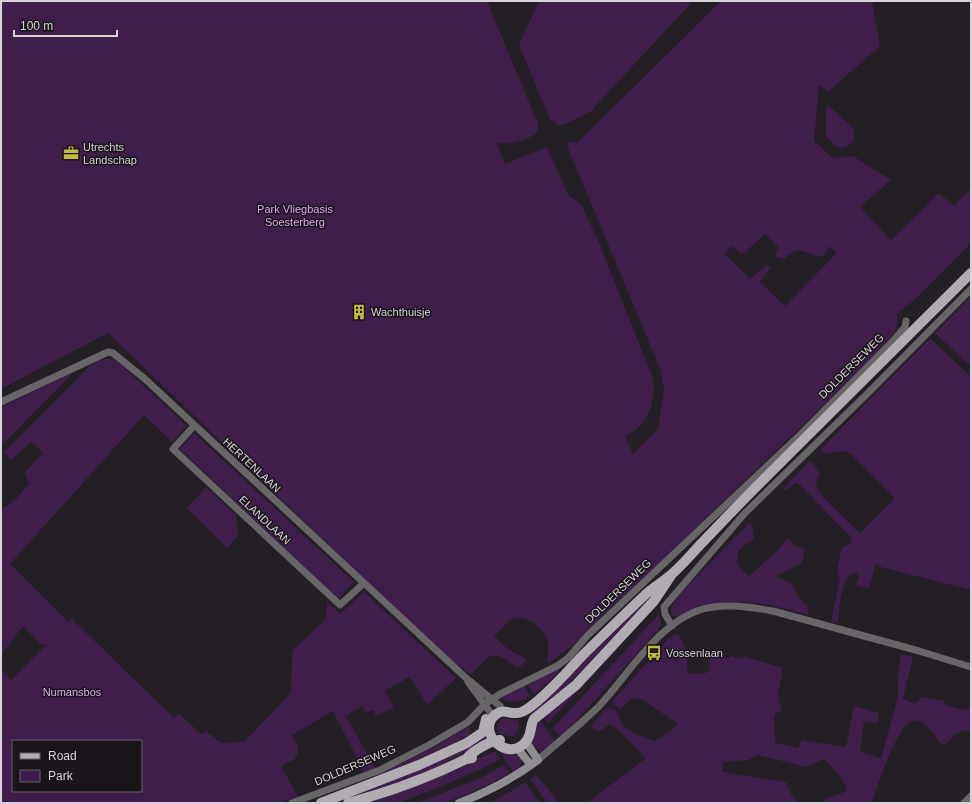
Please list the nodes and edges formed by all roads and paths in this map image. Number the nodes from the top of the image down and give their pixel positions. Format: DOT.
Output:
graph roads {
  1 [pos="971,272"];
  2 [pos="971,289"];
  3 [pos="906,321"];
  4 [pos="1,402"];
  5 [pos="194,426"];
  6 [pos="672,574"];
  7 [pos="364,583"];
  8 [pos="672,626"];
  9 [pos="971,667"];
  10 [pos="466,678"];
  11 [pos="492,699"];
  12 [pos="500,706"];
  13 [pos="490,711"];
  14 [pos="519,711"];
  15 [pos="522,742"];
  16 [pos="496,743"];
  17 [pos="538,760"];
  18 [pos="531,765"];
  19 [pos="971,796"];
  20 [pos="292,803"];
  21 [pos="321,803"];
  22 [pos="348,803"];
  23 [pos="459,803"];
  24 [pos="964,803"];
  1 -- 6 [label="main road, DOLDERSEWEG"];
  2 -- 8 [label="street"];
  3 -- 11 [label="street, DOLDERSEWEG"];
  4 -- 5 [label="street, HERTENLAAN"];
  5 -- 7 [label="street, HERTENLAAN"];
  5 -- 7 [label="street, ELANDLAAN"];
  6 -- 14 [label="main road, DOLDERSEWEG"];
  6 -- 15 [label="main road, DOLDERSEWEG"];
  7 -- 10 [label="street, HERTENLAAN"];
  8 -- 9 [label="street"];
  8 -- 17 [label="street"];
  10 -- 11 [label="street, HERTENLAAN"];
  10 -- 13 [label="street, HERTENLAAN"];
  11 -- 12 [label="street, HERTENLAAN"];
  11 -- 13 [label="street, DOLDERSEWEG"];
  12 -- 13 [label="main road"];
  12 -- 14 [label="main road"];
  13 -- 14 [label="main road"];
  13 -- 16 [label="main road"];
  13 -- 20 [label="street, DOLDERSEWEG"];
  13 -- 21 [label="main road"];
  14 -- 15 [label="main road"];
  15 -- 16 [label="main road"];
  15 -- 17 [label="main road"];
  15 -- 18 [label="main road"];
  16 -- 22 [label="main road"];
  17 -- 18 [label="main road"];
  18 -- 23 [label="main road"];
  19 -- 24 [label="street"];
}
